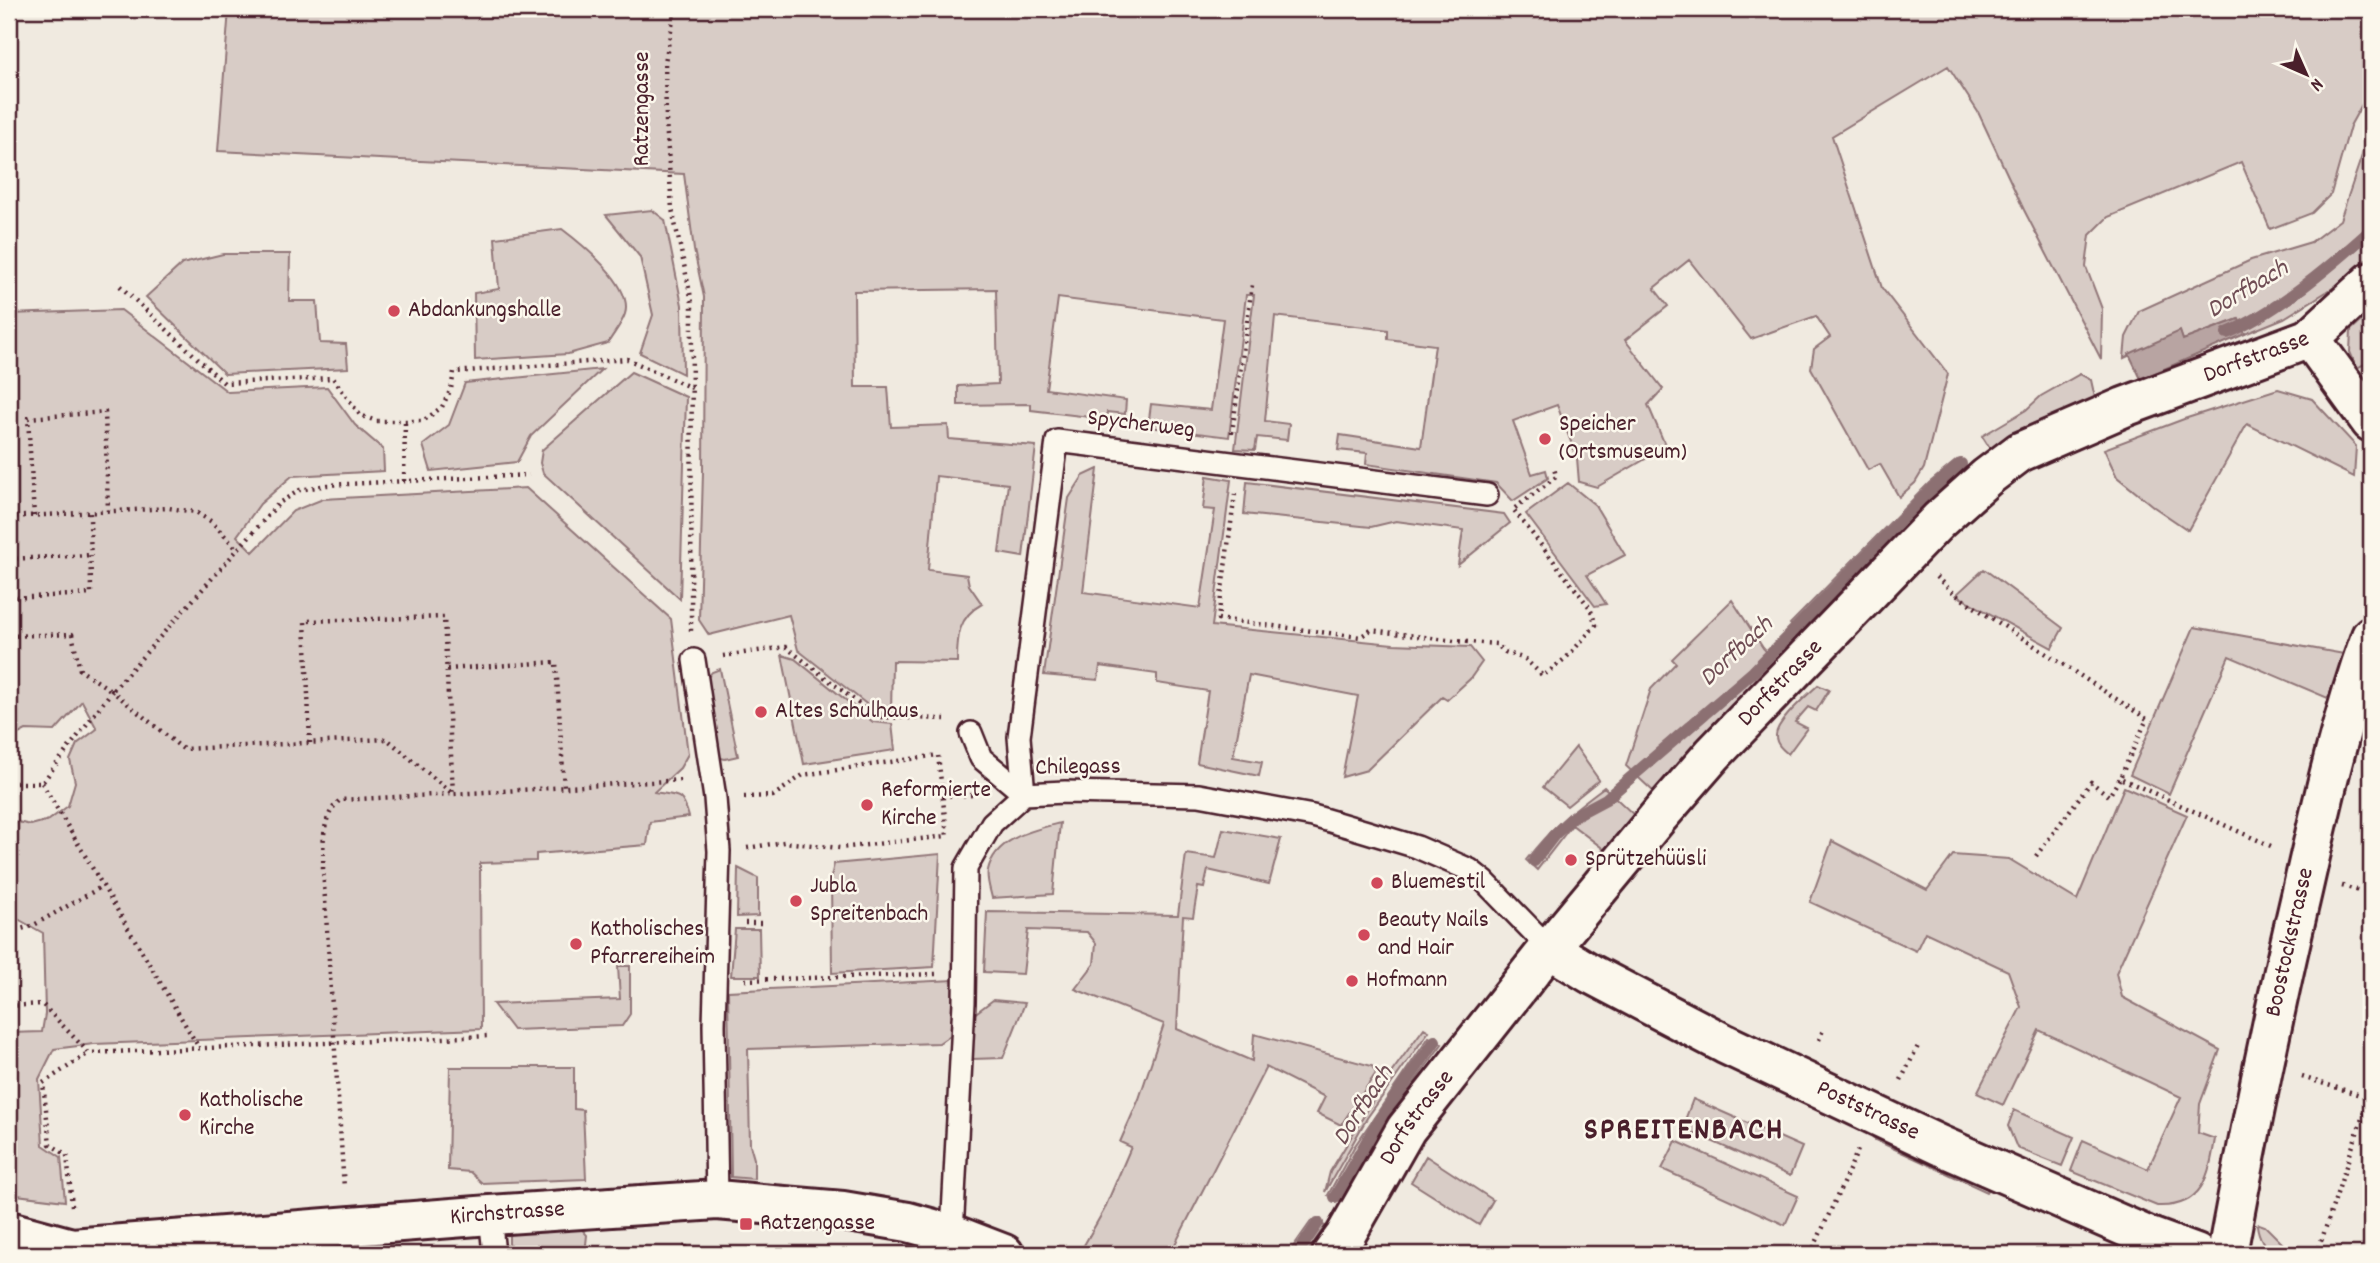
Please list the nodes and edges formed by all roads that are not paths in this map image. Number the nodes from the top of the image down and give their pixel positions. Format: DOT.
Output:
graph roads {
  1 [pos="2371,282"];
  2 [pos="2310,338"];
  3 [pos="2371,422"];
  4 [pos="1488,495"];
  5 [pos="2371,636"];
  6 [pos="694,660"];
  7 [pos="971,733"];
  8 [pos="1024,794"];
  9 [pos="1549,949"];
  10 [pos="717,1200"];
  11 [pos="490,1215"];
  12 [pos="9,1231"];
  13 [pos="952,1234"];
  14 [pos="494,1254"];
  15 [pos="1004,1254"];
  16 [pos="1332,1254"];
  17 [pos="2196,1254"];
  18 [pos="2227,1254"];
  1 -- 2 [label="street, Dorfstrasse"];
  2 -- 3 [label="street"];
  2 -- 9 [label="street, Dorfstrasse"];
  4 -- 8 [label="lane, Spycherweg"];
  5 -- 18 [label="street, Boostockstrasse"];
  6 -- 10 [label="lane"];
  7 -- 8 [label="lane"];
  8 -- 9 [label="lane, Chilegass"];
  8 -- 13 [label="lane, Chilegass"];
  9 -- 16 [label="street, Dorfstrasse"];
  9 -- 17 [label="street, Poststrasse"];
  10 -- 11 [label="street, Kirchstrasse"];
  10 -- 13 [label="street, Kirchstrasse"];
  11 -- 12 [label="street, Kirchstrasse"];
  11 -- 14 [label="lane"];
  13 -- 15 [label="street, Kirchstrasse"];
}
